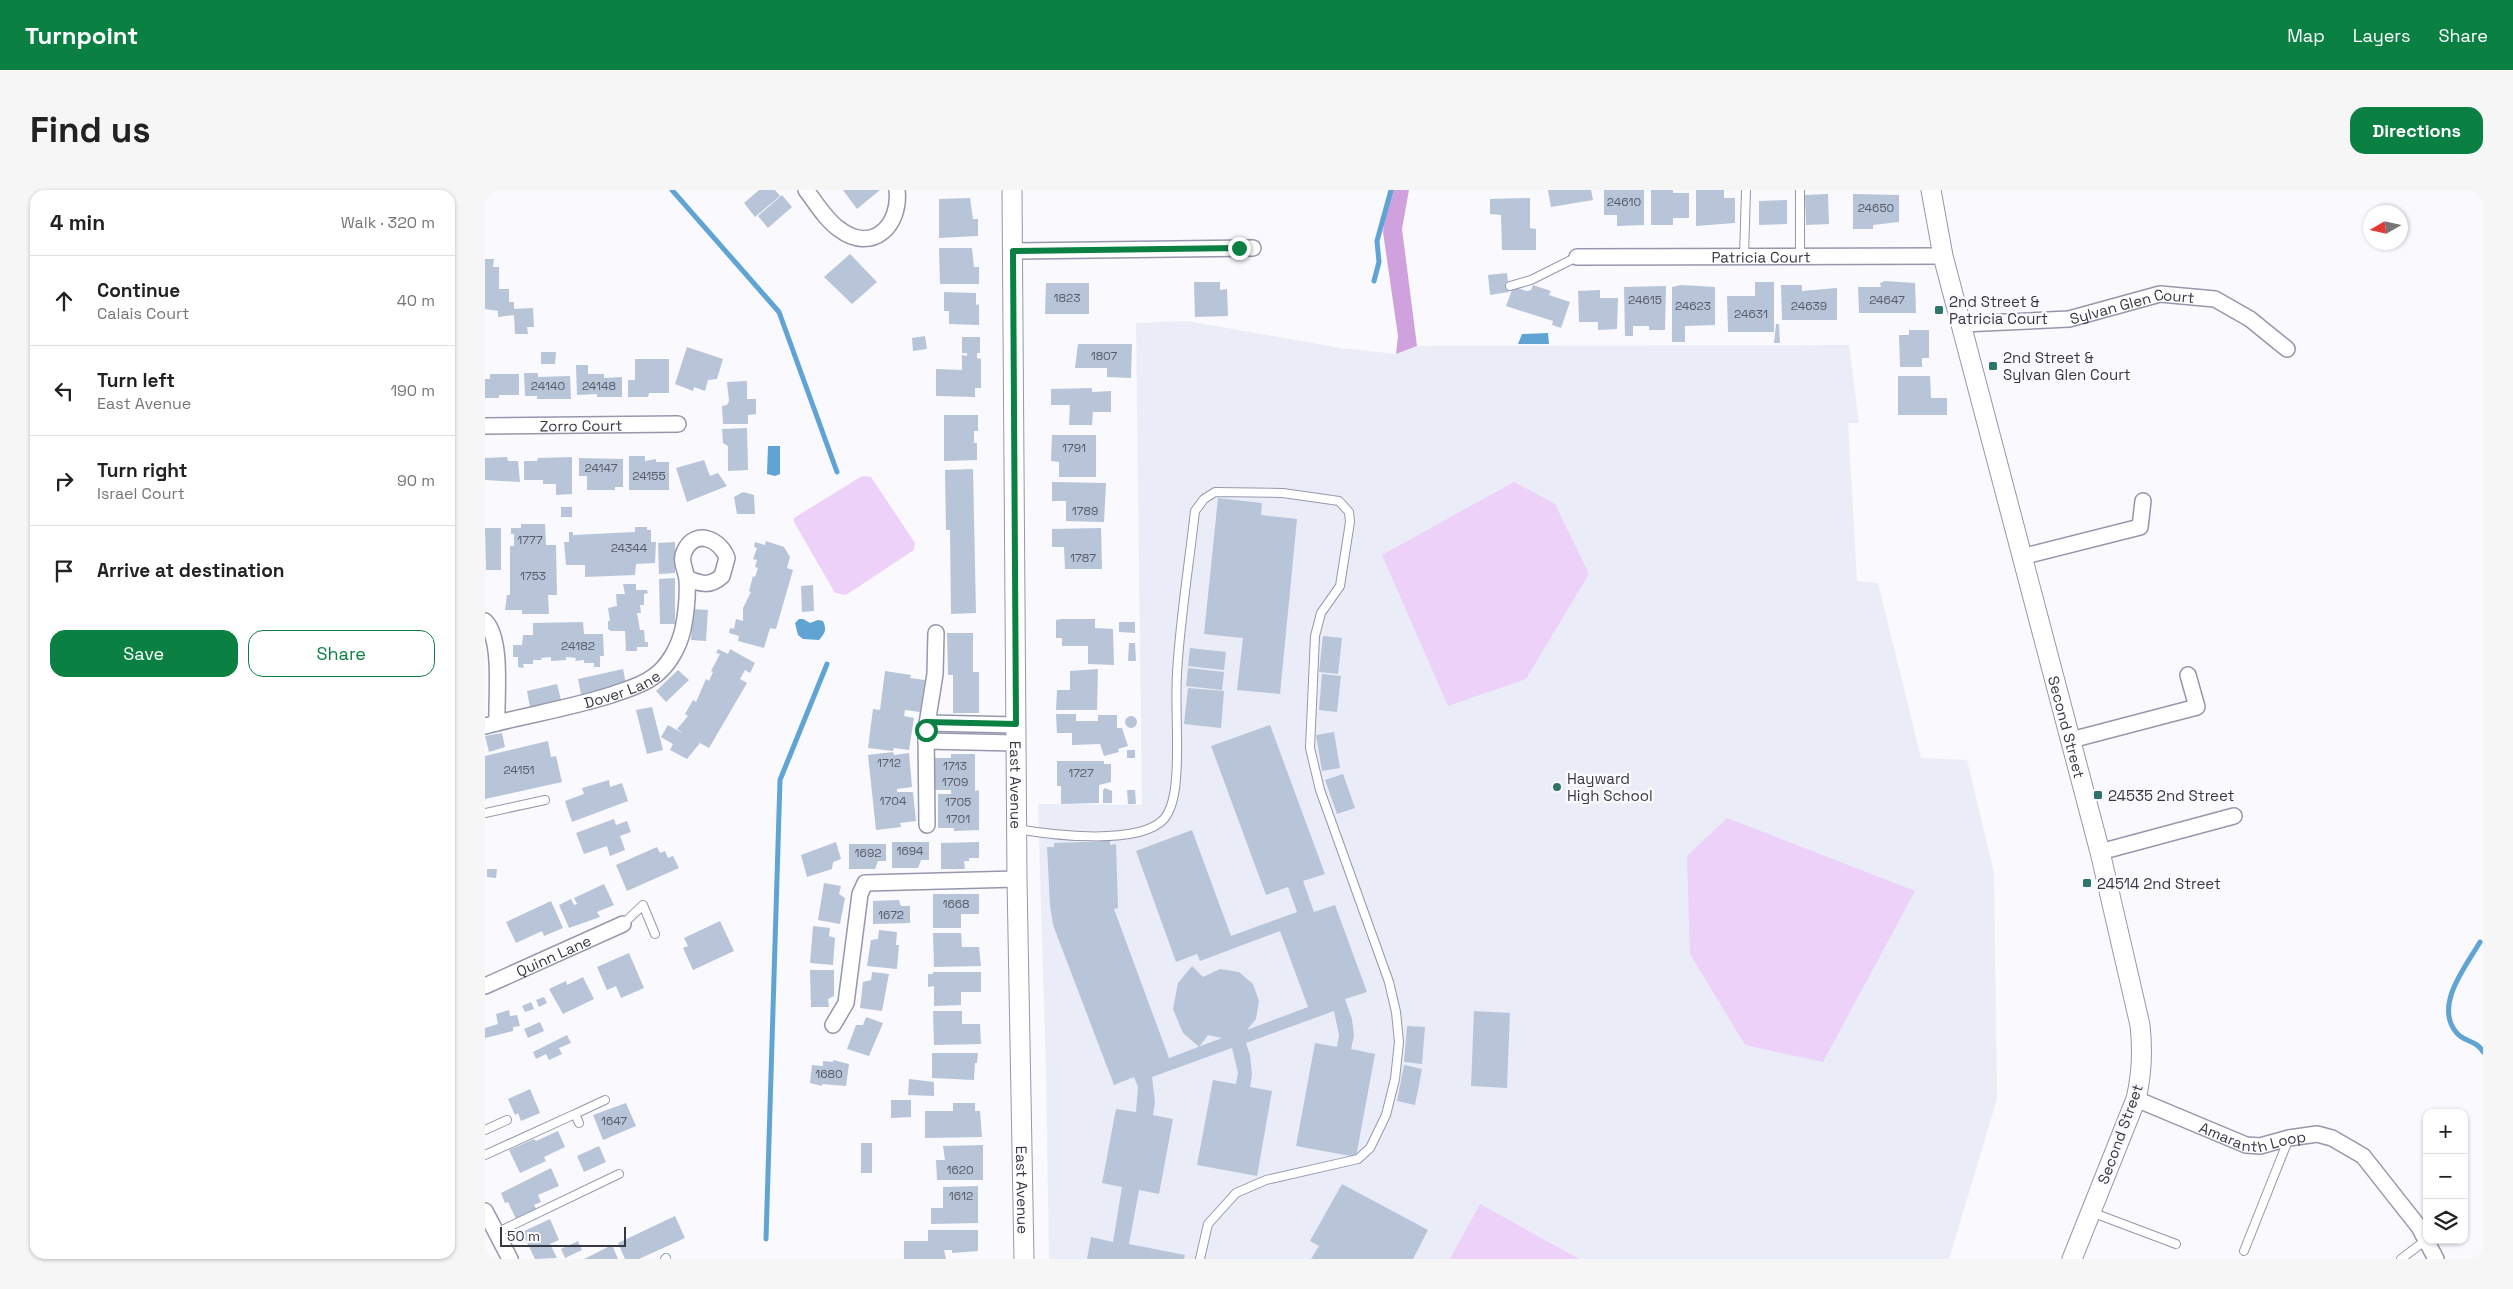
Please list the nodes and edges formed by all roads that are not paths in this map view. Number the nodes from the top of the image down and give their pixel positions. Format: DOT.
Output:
graph roads {
  1 [pos="806,190"];
  2 [pos="897,190"];
  3 [pos="1012,190"];
  4 [pos="1746,190"];
  5 [pos="1800,190"];
  6 [pos="1931,190"];
  7 [pos="1253,248"];
  8 [pos="1013,251"];
  9 [pos="1744,256"];
  10 [pos="1800,256"];
  11 [pos="1943,256"];
  12 [pos="1577,257"];
  13 [pos="1510,286"];
  14 [pos="1962,324"];
  15 [pos="2287,349"];
  16 [pos="678,424"];
  17 [pos="485,426"];
  18 [pos="2143,501"];
  19 [pos="2021,557"];
  20 [pos="687,578"];
  21 [pos="485,621"];
  22 [pos="936,633"];
  23 [pos="2189,675"];
  24 [pos="927,722"];
  25 [pos="491,724"];
  26 [pos="1016,734"];
  27 [pos="2071,740"];
  28 [pos="926,741"];
  29 [pos="545,800"];
  30 [pos="485,813"];
  31 [pos="2235,816"];
  32 [pos="927,825"];
  33 [pos="1017,829"];
  34 [pos="2100,852"];
  35 [pos="1017,879"];
  36 [pos="623,924"];
  37 [pos="655,934"];
  38 [pos="485,986"];
  39 [pos="833,1025"];
  40 [pos="605,1100"];
  41 [pos="2136,1100"];
  42 [pos="575,1114"];
  43 [pos="507,1120"];
  44 [pos="579,1123"];
  45 [pos="485,1130"];
  46 [pos="2289,1138"];
  47 [pos="485,1155"];
  48 [pos="619,1174"];
  49 [pos="485,1211"];
  50 [pos="2091,1212"];
  51 [pos="496,1233"];
  52 [pos="2423,1234"];
  53 [pos="2423,1242"];
  54 [pos="2176,1244"];
  55 [pos="2428,1244"];
  56 [pos="2245,1251"];
  57 [pos="510,1259"];
  58 [pos="1024,1259"];
  59 [pos="1200,1259"];
  60 [pos="2072,1259"];
  61 [pos="2401,1259"];
  62 [pos="2436,1259"];
  1 -- 2 [label="street"];
  3 -- 8 [label="street, East Avenue"];
  4 -- 9 [label="lane"];
  5 -- 10 [label="lane"];
  6 -- 11 [label="street, Second Street"];
  7 -- 8 [label="street"];
  8 -- 26 [label="street, East Avenue"];
  9 -- 10 [label="street, Patricia Court"];
  9 -- 12 [label="street, Patricia Court"];
  10 -- 11 [label="street, Patricia Court"];
  11 -- 14 [label="street, Second Street"];
  12 -- 13 [label="lane"];
  14 -- 15 [label="street, Sylvan Glen Court"];
  14 -- 19 [label="street, Second Street"];
  16 -- 17 [label="street, Zorro Court"];
  18 -- 19 [label="street"];
  19 -- 27 [label="street, Second Street"];
  20 -- 25 [label="street, Dover Lane"];
  21 -- 25 [label="street"];
  22 -- 24 [label="street"];
  23 -- 27 [label="street"];
  24 -- 26 [label="street"];
  24 -- 28 [label="street"];
  26 -- 28 [label="street"];
  26 -- 33 [label="street, East Avenue"];
  27 -- 34 [label="street, Second Street"];
  28 -- 32 [label="street"];
  29 -- 30 [label="lane"];
  31 -- 34 [label="street"];
  33 -- 35 [label="street, East Avenue"];
  33 -- 59 [label="lane"];
  34 -- 41 [label="street, Second Street"];
  35 -- 39 [label="street"];
  35 -- 58 [label="street, East Avenue"];
  36 -- 37 [label="lane"];
  36 -- 38 [label="street, Quinn Lane"];
  40 -- 42 [label="lane"];
  41 -- 46 [label="street, Amaranth Loop"];
  41 -- 50 [label="street, Second Street"];
  42 -- 44 [label="lane"];
  42 -- 47 [label="lane"];
  43 -- 45 [label="lane"];
  46 -- 52 [label="street, Amaranth Loop"];
  46 -- 56 [label="lane"];
  48 -- 51 [label="lane"];
  49 -- 51 [label="street"];
  50 -- 54 [label="lane"];
  50 -- 60 [label="street, Second Street"];
  51 -- 57 [label="street"];
  53 -- 61 [label="lane"];
  55 -- 62 [label="street, Amaranth Loop"];
}
